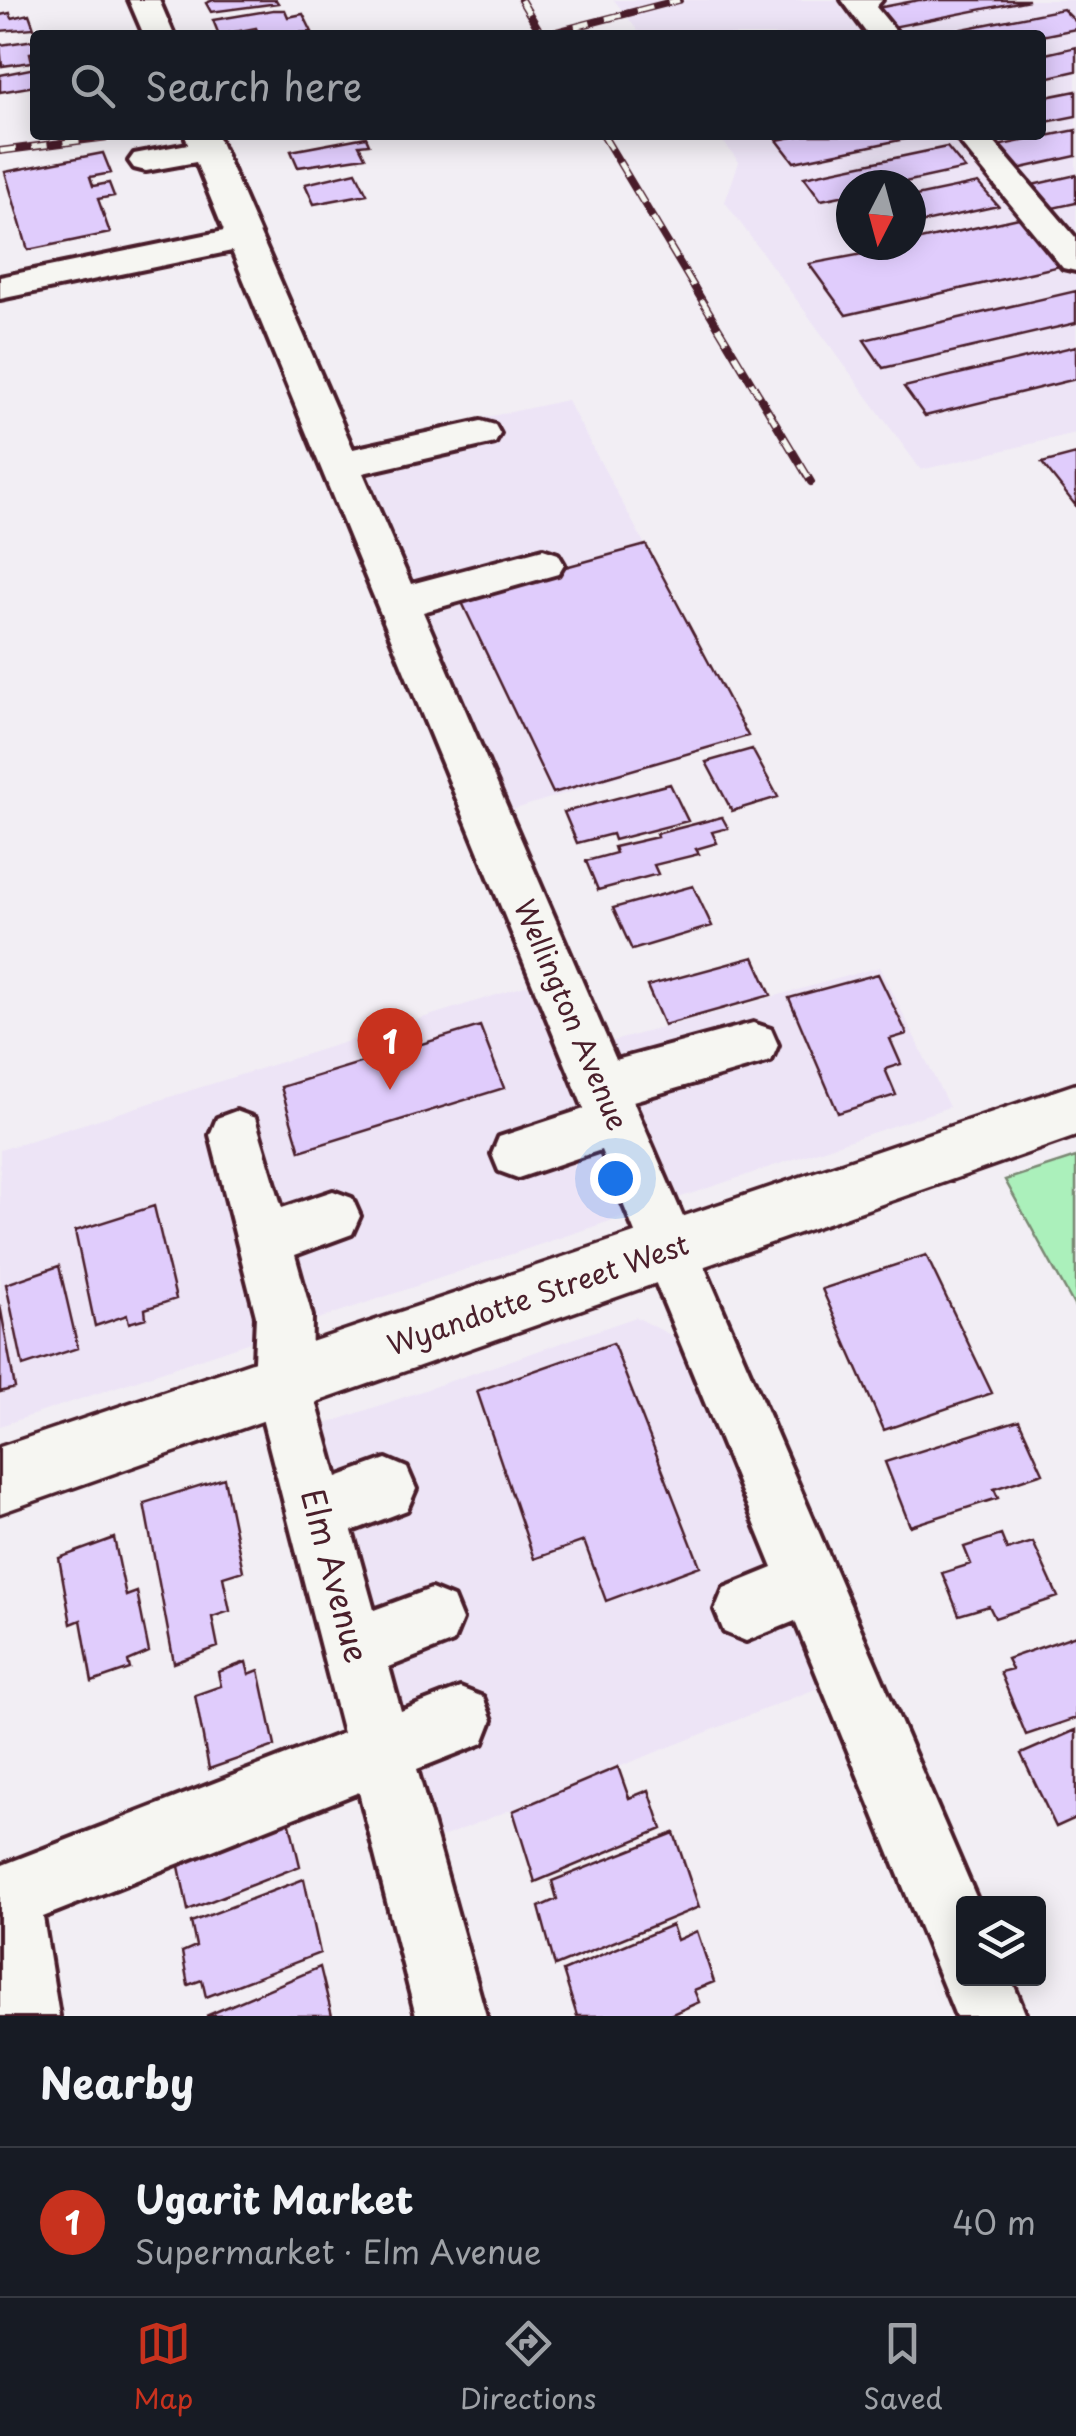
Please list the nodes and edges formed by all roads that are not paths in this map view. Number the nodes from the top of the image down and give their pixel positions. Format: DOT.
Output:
graph roads {
  1 [pos="144,0"];
  2 [pos="867,0"];
  3 [pos="157,30"];
  4 [pos="880,30"];
  5 [pos="974,140"];
  6 [pos="204,143"];
  7 [pos="146,161"];
  8 [pos="244,238"];
  9 [pos="1076,260"];
  10 [pos="0,288"];
  11 [pos="481,434"];
  12 [pos="340,465"];
  13 [pos="543,564"];
  14 [pos="398,603"];
  15 [pos="752,1045"];
  16 [pos="608,1105"];
  17 [pos="1076,1110"];
  18 [pos="236,1134"];
  19 [pos="518,1154"];
  20 [pos="333,1216"];
  21 [pos="264,1240"];
  22 [pos="670,1250"];
  23 [pos="282,1383"];
  24 [pos="0,1480"];
  25 [pos="386,1489"];
  26 [pos="317,1514"];
  27 [pos="810,1584"];
  28 [pos="746,1610"];
  29 [pos="431,1620"];
  30 [pos="353,1649"];
  31 [pos="460,1720"];
  32 [pos="380,1751"];
  33 [pos="3,1898"];
  34 [pos="956,1931"];
  35 [pos="979,1986"];
  36 [pos="24,2016"];
  37 [pos="451,2016"];
  38 [pos="991,2016"];
  1 -- 3 [label="street"];
  2 -- 4 [label="street"];
  5 -- 9 [label="street"];
  6 -- 7 [label="street"];
  6 -- 8 [label="street, Wellington Avenue"];
  8 -- 10 [label="street"];
  8 -- 12 [label="street, Wellington Avenue"];
  11 -- 12 [label="street"];
  12 -- 14 [label="street, Wellington Avenue"];
  13 -- 14 [label="street"];
  14 -- 16 [label="street, Wellington Avenue"];
  15 -- 16 [label="street"];
  16 -- 19 [label="street"];
  16 -- 22 [label="street, Wellington Avenue"];
  17 -- 22 [label="main road, Wyandotte Street West"];
  18 -- 21 [label="street, Elm Avenue"];
  20 -- 21 [label="street"];
  21 -- 23 [label="street, Elm Avenue"];
  22 -- 23 [label="main road, Wyandotte Street West"];
  22 -- 27 [label="street, Wellington Avenue"];
  23 -- 24 [label="main road, Wyandotte Street West"];
  23 -- 26 [label="street, Elm Avenue"];
  25 -- 26 [label="street"];
  26 -- 30 [label="street, Elm Avenue"];
  27 -- 28 [label="street"];
  27 -- 34 [label="street, Wellington Avenue"];
  29 -- 30 [label="street"];
  30 -- 32 [label="street, Elm Avenue"];
  31 -- 32 [label="street"];
  32 -- 33 [label="street"];
  32 -- 37 [label="street, Elm Avenue"];
  33 -- 36 [label="street"];
  35 -- 38 [label="street"];
}
